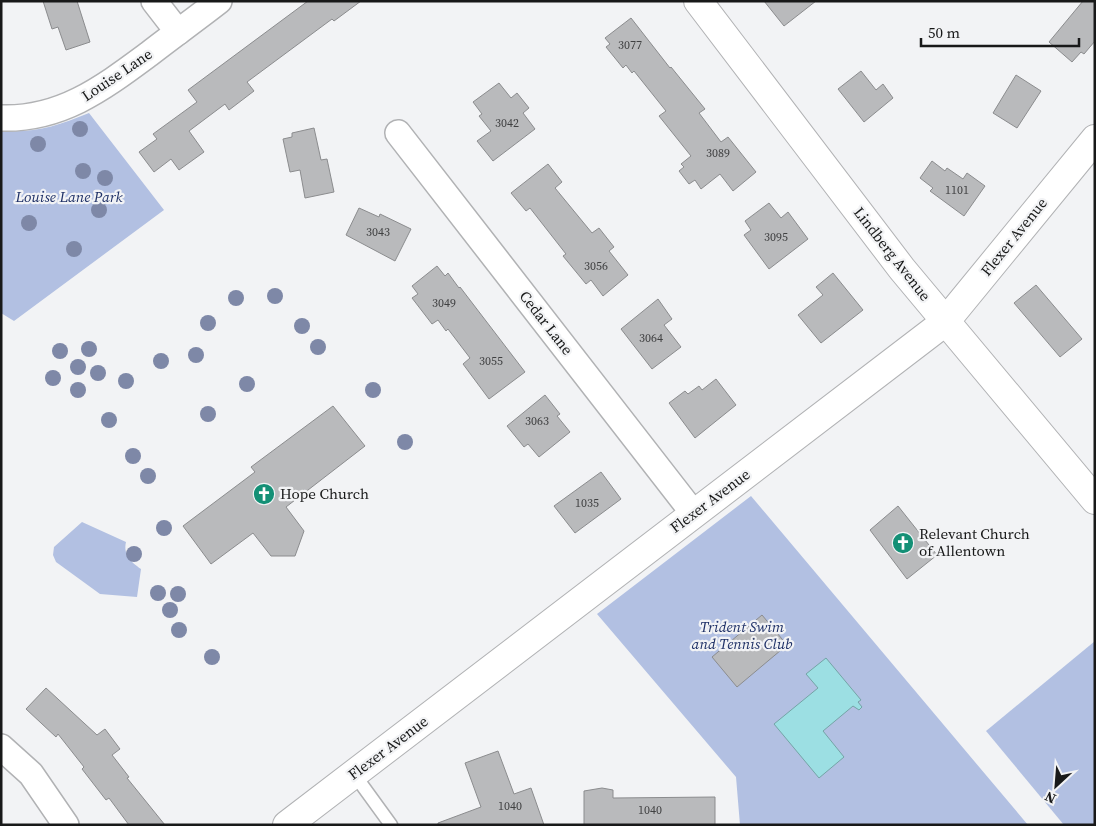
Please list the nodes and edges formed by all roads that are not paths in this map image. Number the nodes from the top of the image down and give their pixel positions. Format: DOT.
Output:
graph roads {
  1 [pos="154,1"];
  2 [pos="219,1"];
  3 [pos="698,1"];
  4 [pos="178,32"];
  5 [pos="1,118"];
  6 [pos="398,133"];
  7 [pos="1095,139"];
  8 [pos="945,322"];
  9 [pos="1095,500"];
  10 [pos="694,514"];
  11 [pos="1,747"];
  12 [pos="354,774"];
  13 [pos="66,825"];
  14 [pos="287,825"];
  15 [pos="391,825"];
  1 -- 4 [label="street"];
  2 -- 4 [label="street, Louise Lane"];
  3 -- 8 [label="street, Lindberg Avenue"];
  4 -- 5 [label="street, Louise Lane"];
  6 -- 10 [label="street, Cedar Lane"];
  7 -- 8 [label="street, Flexer Avenue"];
  8 -- 9 [label="street, Lindberg Avenue"];
  8 -- 10 [label="street, Flexer Avenue"];
  10 -- 12 [label="street, Flexer Avenue"];
  11 -- 13 [label="street"];
  12 -- 14 [label="street, Flexer Avenue"];
  12 -- 15 [label="lane"];
}
